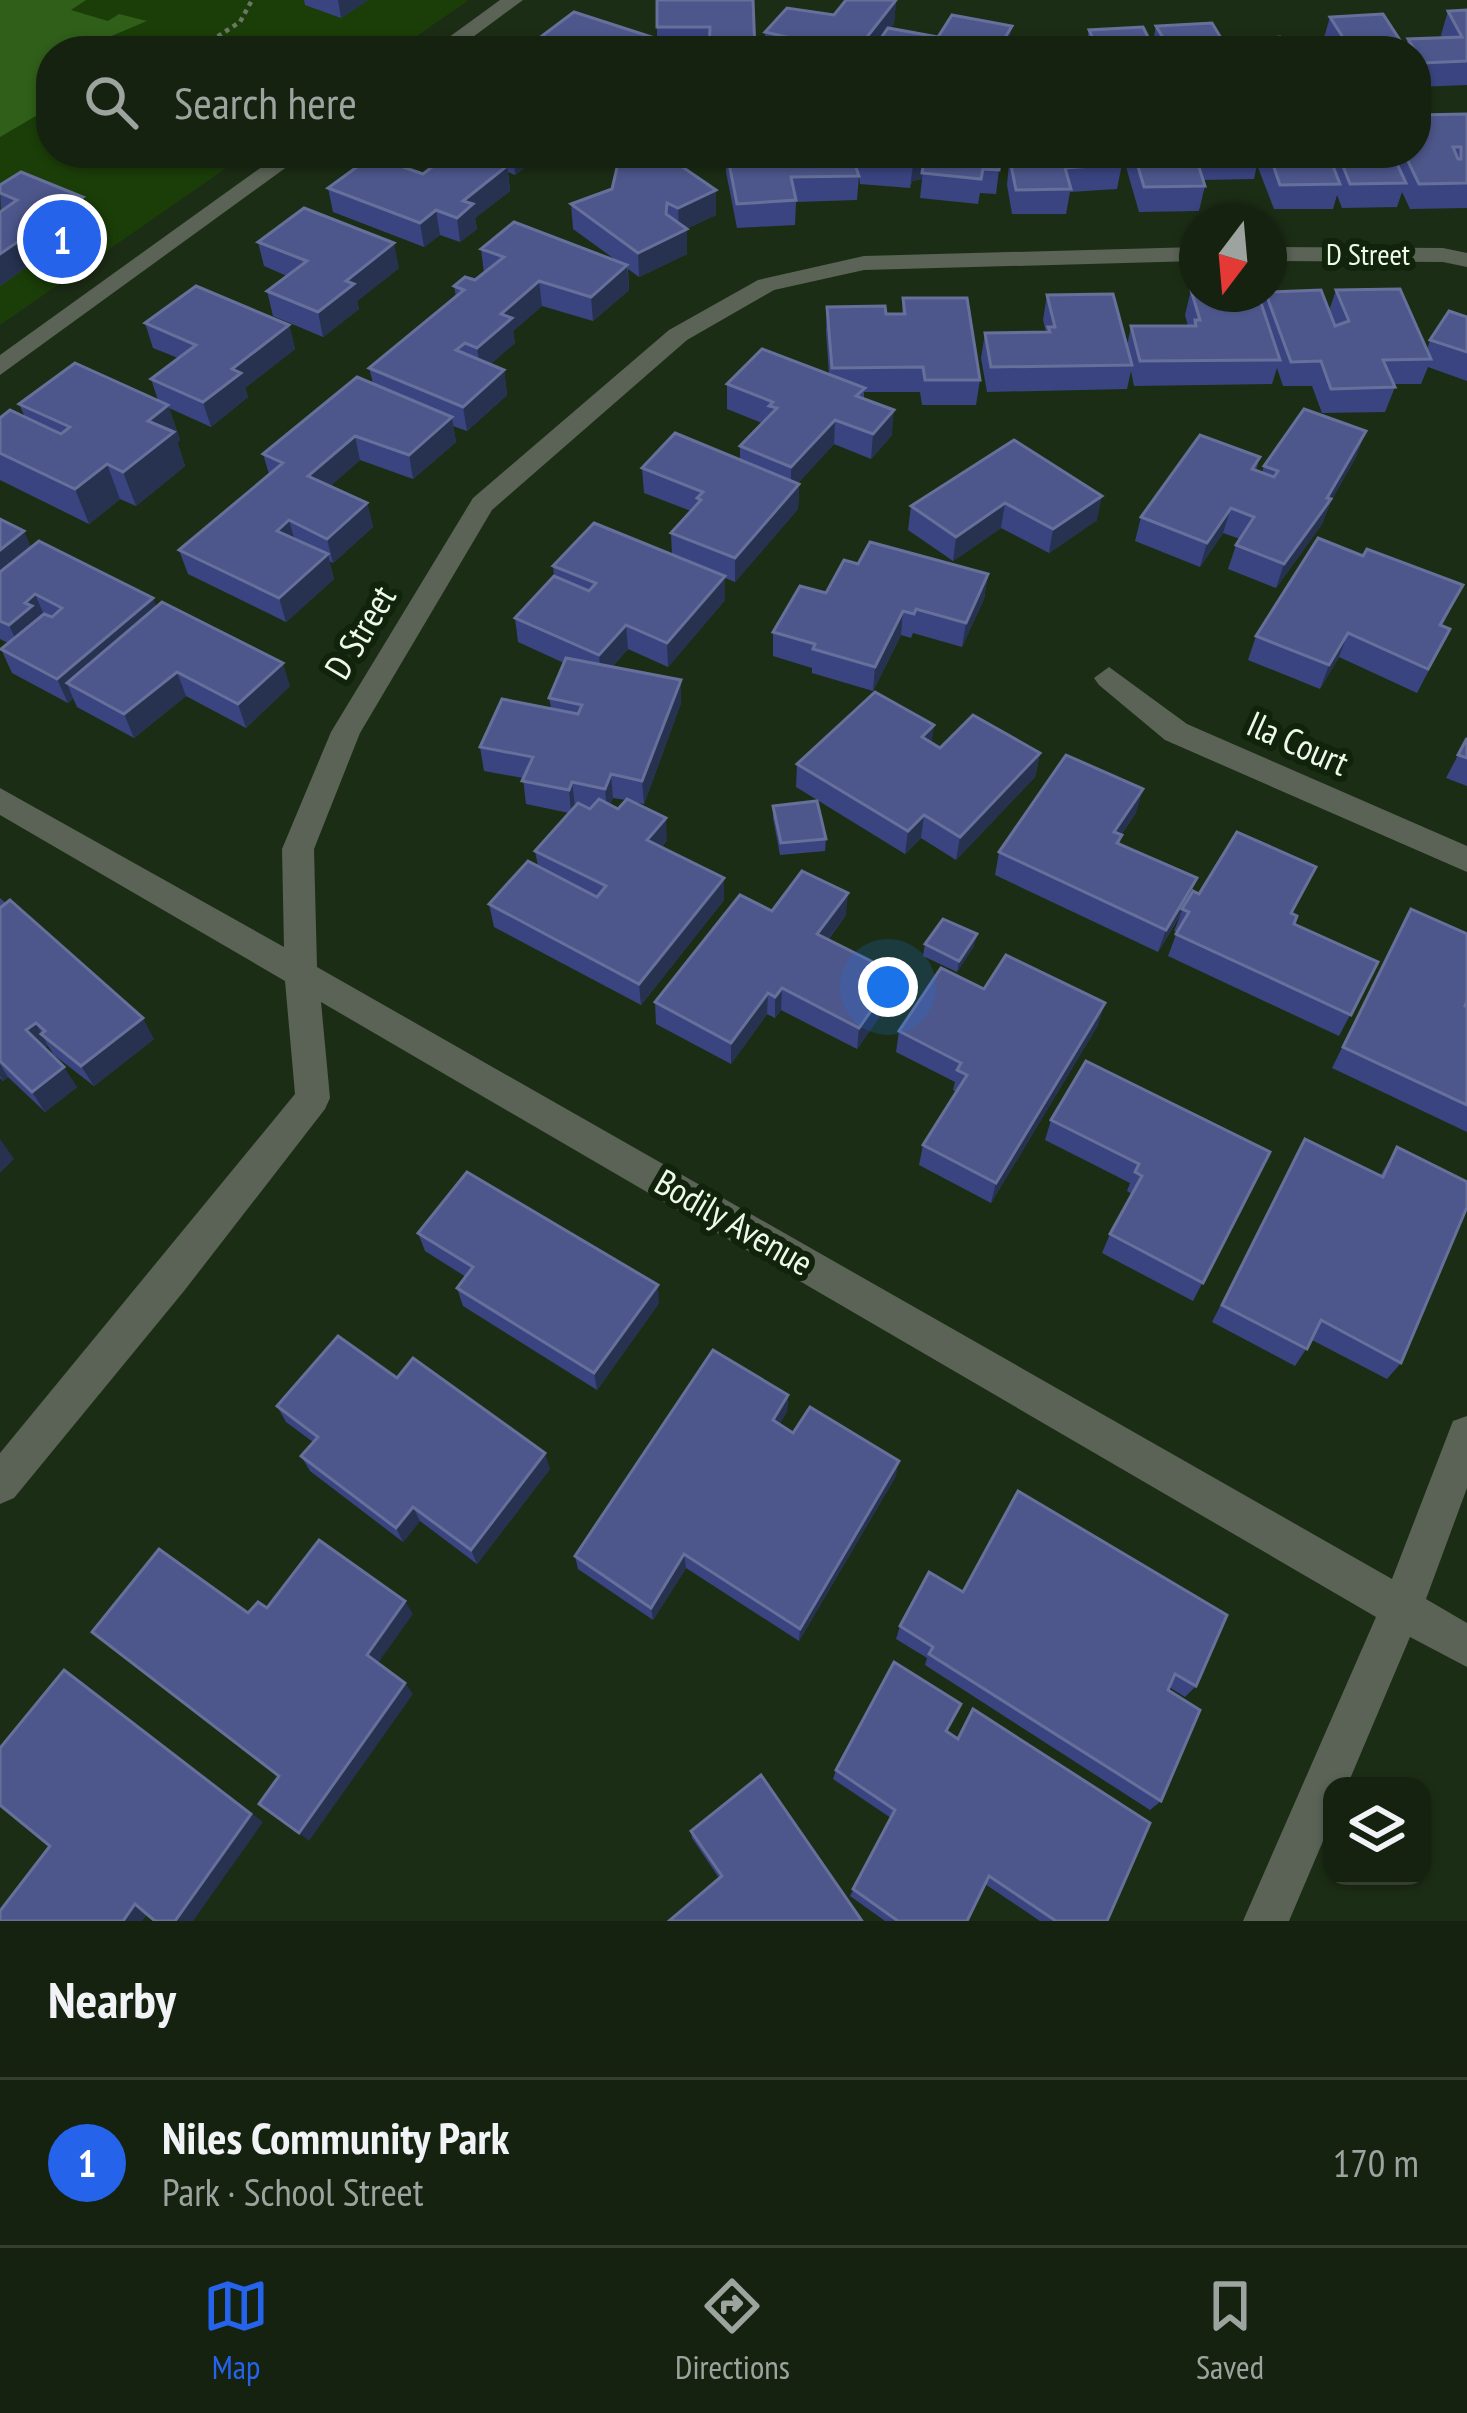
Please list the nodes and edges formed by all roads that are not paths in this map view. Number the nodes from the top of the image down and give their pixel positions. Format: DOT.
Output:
graph roads {
  1 [pos="513,0"];
  2 [pos="461,36"];
  3 [pos="274,168"];
  4 [pos="1179,254"];
  5 [pos="1287,254"];
  6 [pos="1467,260"];
  7 [pos="0,367"];
  8 [pos="1109,678"];
  9 [pos="0,800"];
  10 [pos="1467,860"];
  11 [pos="301,971"];
  12 [pos="1467,1435"];
  13 [pos="0,1484"];
  14 [pos="1402,1610"];
  15 [pos="1467,1646"];
  16 [pos="1266,1921"];
  1 -- 2 [label="street"];
  3 -- 7 [label="street"];
  4 -- 11 [label="street, D Street"];
  5 -- 6 [label="street, D Street"];
  8 -- 10 [label="street, Ila Court"];
  9 -- 11 [label="street, Bodily Avenue"];
  11 -- 13 [label="street, D Street"];
  11 -- 14 [label="street, Bodily Avenue"];
  12 -- 14 [label="street"];
  14 -- 15 [label="street, Bodily Avenue"];
  14 -- 16 [label="street"];
}
